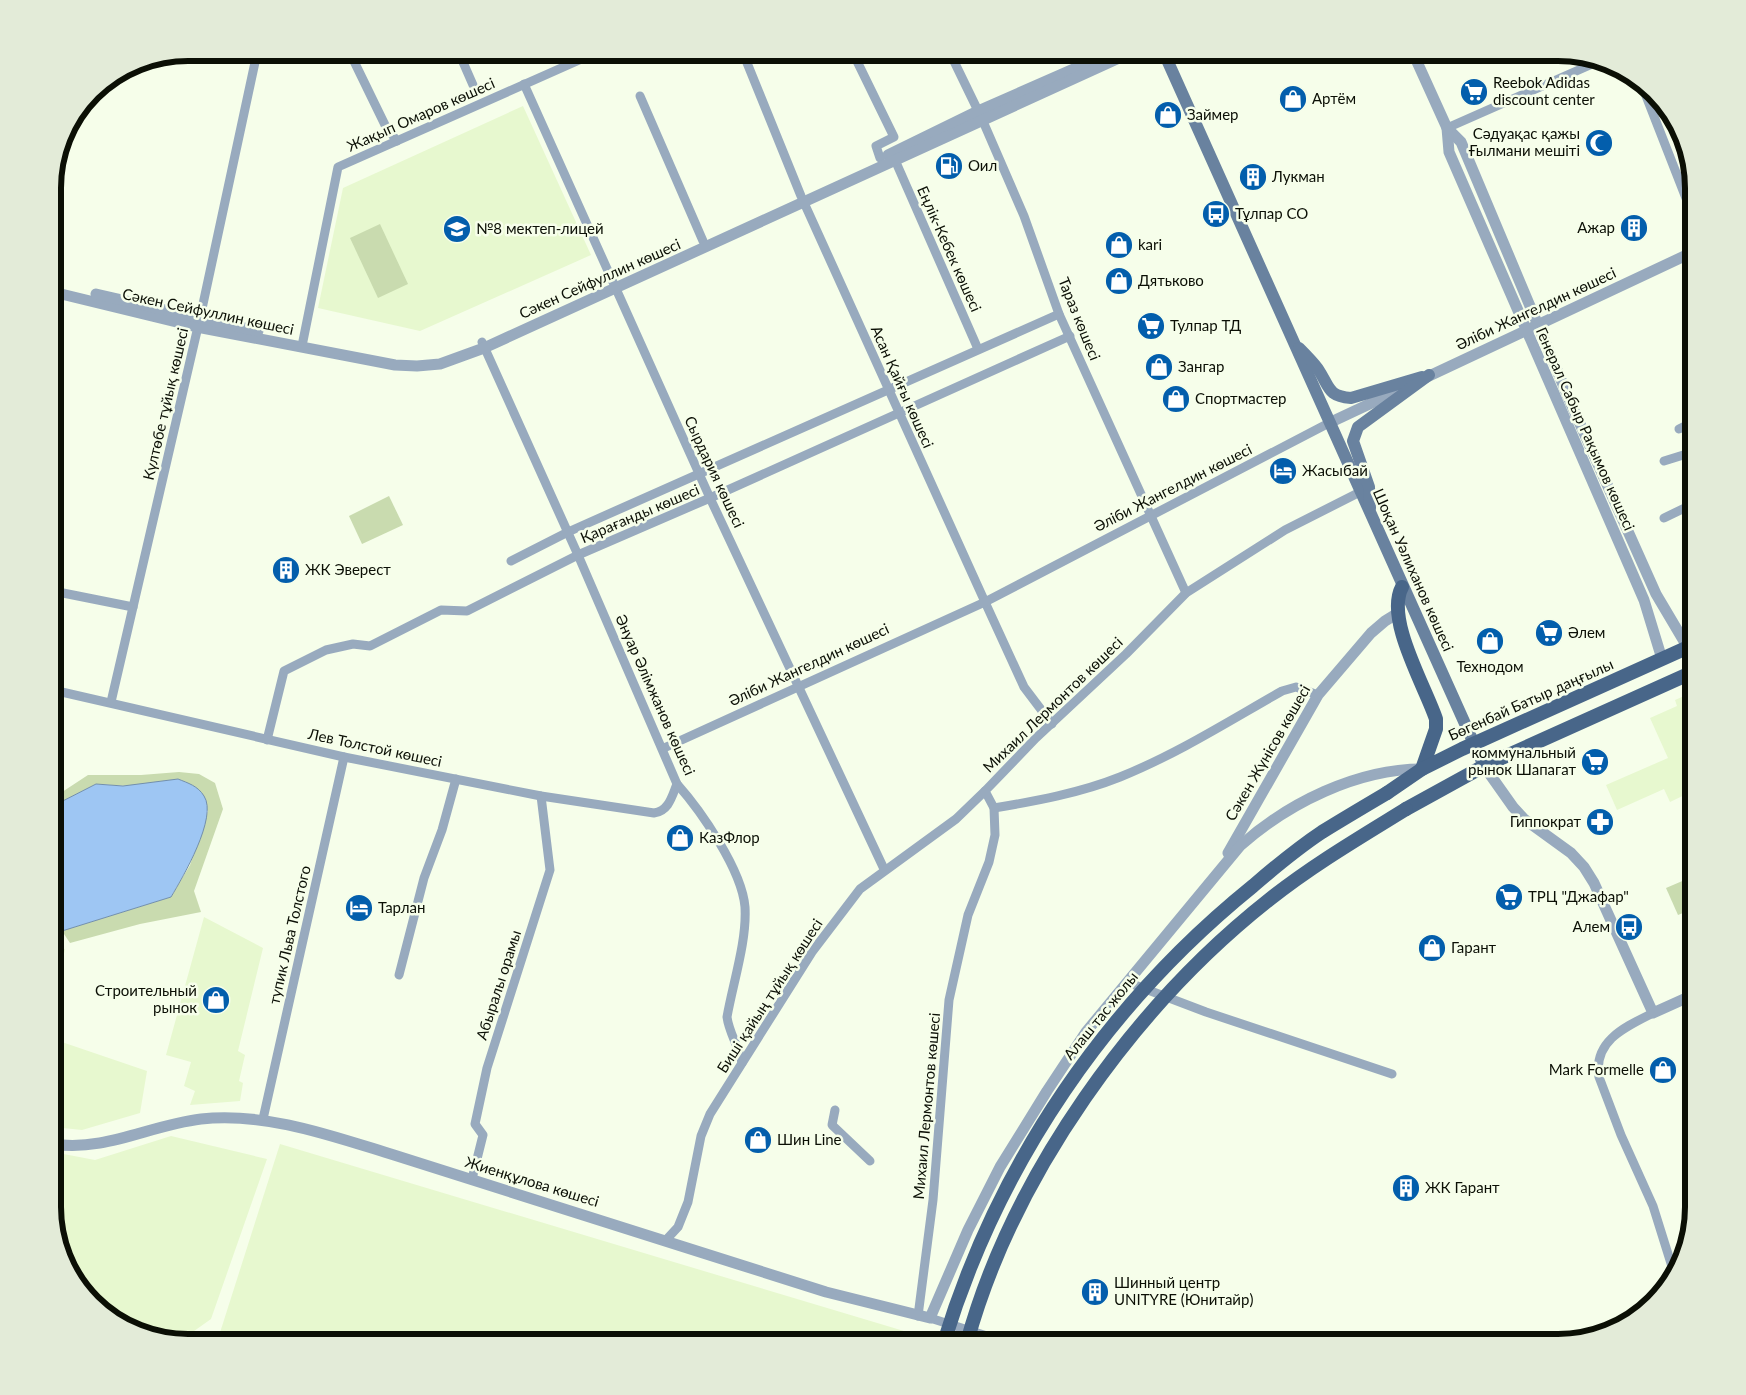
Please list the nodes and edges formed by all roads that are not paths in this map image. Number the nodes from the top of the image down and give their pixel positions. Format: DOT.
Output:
graph roads {
  1 [pos="255,61"];
  2 [pos="354,61"];
  3 [pos="463,61"];
  4 [pos="575,61"];
  5 [pos="748,61"];
  6 [pos="857,61"];
  7 [pos="954,61"];
  8 [pos="1091,61"];
  9 [pos="1109,61"];
  10 [pos="1168,61"];
  11 [pos="1417,61"];
  12 [pos="1589,66"];
  13 [pos="524,84"];
  14 [pos="473,85"];
  15 [pos="640,96"];
  16 [pos="1648,100"];
  17 [pos="980,115"];
  18 [pos="1447,128"];
  19 [pos="397,142"];
  20 [pos="880,158"];
  21 [pos="895,160"];
  22 [pos="1685,193"];
  23 [pos="803,199"];
  24 [pos="703,241"];
  25 [pos="1685,256"];
  26 [pos="62,286"];
  27 [pos="614,286"];
  28 [pos="62,294"];
  29 [pos="1059,314"];
  30 [pos="199,322"];
  31 [pos="1538,326"];
  32 [pos="1525,332"];
  33 [pos="1070,336"];
  34 [pos="1291,339"];
  35 [pos="303,341"];
  36 [pos="483,345"];
  37 [pos="978,349"];
  38 [pos="1429,375"];
  39 [pos="888,389"];
  40 [pos="898,412"];
  41 [pos="1329,424"];
  42 [pos="1685,426"];
  43 [pos="1679,429"];
  44 [pos="1685,455"];
  45 [pos="1664,461"];
  46 [pos="699,473"];
  47 [pos="1360,492"];
  48 [pos="710,498"];
  49 [pos="1685,508"];
  50 [pos="1370,515"];
  51 [pos="1152,517"];
  52 [pos="1664,518"];
  53 [pos="568,532"];
  54 [pos="578,555"];
  55 [pos="511,561"];
  56 [pos="1402,587"];
  57 [pos="62,593"];
  58 [pos="1186,593"];
  59 [pos="1656,594"];
  60 [pos="1644,600"];
  61 [pos="985,602"];
  62 [pos="133,607"];
  63 [pos="1398,613"];
  64 [pos="1685,638"];
  65 [pos="1685,649"];
  66 [pos="1662,659"];
  67 [pos="1685,676"];
  68 [pos="798,686"];
  69 [pos="62,692"];
  70 [pos="1318,695"];
  71 [pos="111,702"];
  72 [pos="1052,724"];
  73 [pos="268,740"];
  74 [pos="1474,743"];
  75 [pos="664,748"];
  76 [pos="344,757"];
  77 [pos="1484,766"];
  78 [pos="1422,769"];
  79 [pos="456,779"];
  80 [pos="677,784"];
  81 [pos="984,791"];
  82 [pos="1386,793"];
  83 [pos="541,796"];
  84 [pos="994,808"];
  85 [pos="884,869"];
  86 [pos="1216,874"];
  87 [pos="399,975"];
  88 [pos="1127,982"];
  89 [pos="1685,999"];
  90 [pos="1653,1013"];
  91 [pos="742,1063"];
  92 [pos="1392,1074"];
  93 [pos="835,1110"];
  94 [pos="263,1119"];
  95 [pos="62,1145"];
  96 [pos="870,1161"];
  97 [pos="472,1179"];
  98 [pos="666,1240"];
  99 [pos="1671,1264"];
  100 [pos="918,1316"];
  101 [pos="930,1318"];
  102 [pos="947,1334"];
  103 [pos="970,1334"];
  104 [pos="980,1334"];
  1 -- 30 [label="street, Күлтөбе тұйық көшесі"];
  2 -- 19 [label="street"];
  3 -- 14 [label="street"];
  4 -- 13 [label="street, Жақып Омаров көшесі"];
  5 -- 23 [label="street, Асан Қайғы көшесі"];
  6 -- 20 [label="street"];
  7 -- 17 [label="street, Тараз көшесі"];
  8 -- 17 [label="street, Сәкен Сейфуллин көшесі"];
  9 -- 17 [label="street, Сәкен Сейфуллин көшесі"];
  10 -- 34 [label="main road, Шоқан Уәлиханов көшесі"];
  11 -- 18 [label="street, Генерал Сабыр Рақымов көшесі"];
  12 -- 18 [label="street"];
  13 -- 19 [label="street, Жақып Омаров көшесі"];
  13 -- 27 [label="street, Сырдария көшесі"];
  15 -- 24 [label="street, Сәкен Сейфуллин көшесі"];
  16 -- 22 [label="street"];
  17 -- 20 [label="street, Сәкен Сейфуллин көшесі"];
  17 -- 21 [label="street, Сәкен Сейфуллин көшесі"];
  17 -- 29 [label="street, Тараз көшесі"];
  18 -- 31 [label="street, Генерал Сабыр Рақымов көшесі"];
  18 -- 32 [label="street, Генерал Сабыр Рақымов көшесі"];
  19 -- 35 [label="street, Жақып Омаров көшесі"];
  20 -- 23 [label="street, Сәкен Сейфуллин көшесі"];
  21 -- 23 [label="street, Сәкен Сейфуллин көшесі"];
  21 -- 37 [label="street, Еңлік-Кебек көшесі"];
  23 -- 24 [label="street, Сәкен Сейфуллин көшесі"];
  23 -- 27 [label="street, Сәкен Сейфуллин көшесі"];
  23 -- 39 [label="street, Асан Қайғы көшесі"];
  24 -- 27 [label="street, Сәкен Сейфуллин көшесі"];
  25 -- 31 [label="street, Әліби Жангелдин көшесі"];
  26 -- 30 [label="street, Сәкен Сейфуллин көшесі"];
  27 -- 36 [label="street, Сәкен Сейфуллин көшесі"];
  27 -- 46 [label="street, Сырдария көшесі"];
  28 -- 30 [label="street, Сәкен Сейфуллин көшесі"];
  29 -- 33 [label="street, Тараз көшесі"];
  29 -- 37 [label="street, Қарағанды көшесі"];
  30 -- 35 [label="street, Сәкен Сейфуллин көшесі"];
  30 -- 36 [label="street, Сәкен Сейфуллин көшесі"];
  30 -- 62 [label="street, Күлтөбе тұйық көшесі"];
  31 -- 32 [label="street, Әліби Жангелдин көшесі"];
  31 -- 59 [label="street, Генерал Сабыр Рақымов көшесі"];
  32 -- 38 [label="street, Әліби Жангелдин көшесі"];
  32 -- 60 [label="street, Генерал Сабыр Рақымов көшесі"];
  33 -- 40 [label="street, Қарағанды көшесі"];
  33 -- 51 [label="street, Тараз көшесі"];
  34 -- 38 [label="main road"];
  34 -- 41 [label="main road, Шоқан Уәлиханов көшесі"];
  35 -- 36 [label="street, Сәкен Сейфуллин көшесі"];
  36 -- 53 [label="street, Әнуар Әлімжанов көшесі"];
  37 -- 39 [label="street, Қарағанды көшесі"];
  38 -- 41 [label="street, Әліби Жангелдин көшесі"];
  38 -- 50 [label="main road"];
  39 -- 40 [label="street, Асан Қайғы көшесі"];
  39 -- 46 [label="street, Қарағанды көшесі"];
  40 -- 48 [label="street, Қарағанды көшесі"];
  40 -- 61 [label="street, Асан Қайғы көшесі"];
  41 -- 47 [label="main road, Шоқан Уәлиханов көшесі"];
  41 -- 51 [label="street, Әліби Жангелдин көшесі"];
  42 -- 43 [label="street"];
  44 -- 45 [label="street"];
  46 -- 48 [label="street, Сырдария көшесі"];
  46 -- 53 [label="street, Қарағанды көшесі"];
  47 -- 50 [label="main road, Шоқан Уәлиханов көшесі"];
  47 -- 58 [label="street, Михаил Лермонтов көшесі"];
  48 -- 54 [label="street, Қарағанды көшесі"];
  48 -- 68 [label="street, Сырдария көшесі"];
  49 -- 52 [label="street"];
  50 -- 56 [label="main road, Шоқан Уәлиханов көшесі"];
  51 -- 58 [label="street, Тараз көшесі"];
  51 -- 61 [label="street, Әліби Жангелдин көшесі"];
  53 -- 54 [label="street, Әнуар Әлімжанов көшесі"];
  53 -- 55 [label="street, Қарағанды көшесі"];
  54 -- 73 [label="street, Қарағанды көшесі"];
  54 -- 75 [label="street, Әнуар Әлімжанов көшесі"];
  56 -- 63 [label="main road"];
  56 -- 74 [label="main road, Шоқан Уәлиханов көшесі"];
  57 -- 62 [label="street"];
  58 -- 72 [label="street, Михаил Лермонтов көшесі"];
  59 -- 60 [label="street"];
  59 -- 64 [label="street, Генерал Сабыр Рақымов көшесі"];
  60 -- 66 [label="street, Генерал Сабыр Рақымов көшесі"];
  61 -- 68 [label="street, Әліби Жангелдин көшесі"];
  61 -- 72 [label="street, Асан Қайғы көшесі"];
  62 -- 71 [label="street, Күлтөбе тұйық көшесі"];
  63 -- 70 [label="street, Сәкен Жүнісов көшесі"];
  63 -- 78 [label="main road"];
  65 -- 66 [label="main road, Бөгенбай Батыр даңғылы"];
  66 -- 74 [label="main road, Бөгенбай Батыр даңғылы"];
  67 -- 77 [label="main road"];
  68 -- 75 [label="street, Әліби Жангелдин көшесі"];
  68 -- 85 [label="street, Сырдария көшесі"];
  69 -- 71 [label="street, Лев Толстой көшесі"];
  70 -- 84 [label="street"];
  70 -- 86 [label="street, Сәкен Жүнісов көшесі"];
  71 -- 73 [label="street, Лев Толстой көшесі"];
  72 -- 81 [label="street, Михаил Лермонтов көшесі"];
  73 -- 76 [label="street, Лев Толстой көшесі"];
  74 -- 77 [label="main road, Шоқан Уәлиханов көшесі"];
  74 -- 78 [label="main road, Бөгенбай Батыр даңғылы"];
  75 -- 80 [label="street, Әнуар Әлімжанов көшесі"];
  76 -- 79 [label="street, Лев Толстой көшесі"];
  76 -- 94 [label="street, тупик Льва Толстого"];
  77 -- 90 [label="street, Шоқан Уәлиханов көшесі"];
  77 -- 103 [label="main road, bridge"];
  78 -- 82 [label="main road, Бөгенбай Батыр даңғылы"];
  78 -- 86 [label="street"];
  79 -- 83 [label="street, Лев Толстой көшесі"];
  79 -- 87 [label="street"];
  80 -- 83 [label="street, Лев Толстой көшесі"];
  80 -- 91 [label="street, Әнуар Әлімжанов көшесі"];
  81 -- 84 [label="street, Михаил Лермонтов көшесі"];
  81 -- 85 [label="street, Биші қайың тұйық көшесі"];
  82 -- 102 [label="main road, Алаш тас жолы, bridge"];
  83 -- 97 [label="street, Абыралы орамы"];
  84 -- 100 [label="street, Михаил Лермонтов көшесі"];
  85 -- 91 [label="street, Биші қайың тұйық көшесі"];
  86 -- 88 [label="street"];
  88 -- 92 [label="street"];
  88 -- 101 [label="street"];
  89 -- 90 [label="street"];
  90 -- 99 [label="street"];
  91 -- 98 [label="street, Биші қайың тұйық көшесі"];
  93 -- 96 [label="street"];
  94 -- 95 [label="street, Жиенқұлова көшесі"];
  94 -- 97 [label="street, Жиенқұлова көшесі"];
  97 -- 98 [label="street, Жиенқұлова көшесі"];
  98 -- 100 [label="street, Жиенқұлова көшесі"];
  100 -- 101 [label="street, Жиенқұлова көшесі"];
  101 -- 104 [label="street, Жиенқұлова көшесі"];
}
